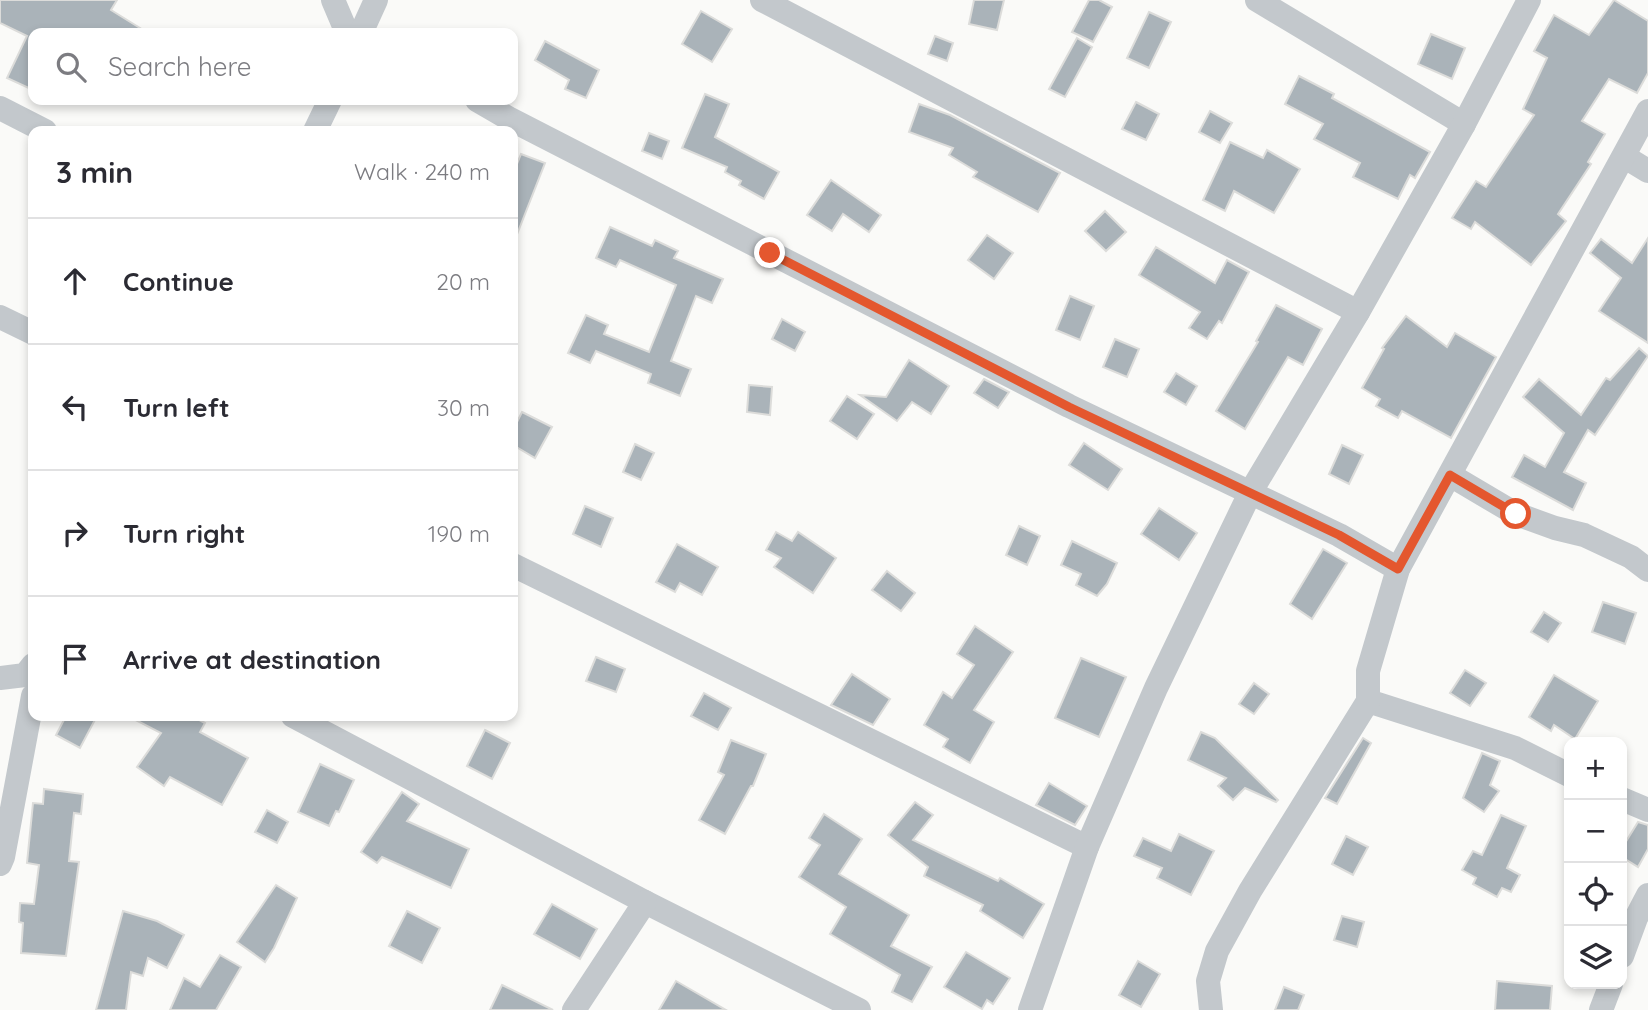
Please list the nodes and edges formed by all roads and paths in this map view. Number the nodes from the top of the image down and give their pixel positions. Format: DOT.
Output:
graph roads {
  1 [pos="333,0"];
  2 [pos="376,0"];
  3 [pos="762,0"];
  4 [pos="1257,0"];
  5 [pos="1530,0"];
  6 [pos="344,28"];
  7 [pos="363,28"];
  8 [pos="328,105"];
  9 [pos="486,105"];
  10 [pos="0,108"];
  11 [pos="1648,111"];
  12 [pos="1464,124"];
  13 [pos="35,126"];
  14 [pos="317,126"];
  15 [pos="1625,157"];
  16 [pos="1648,172"];
  17 [pos="1358,312"];
  18 [pos="0,317"];
  19 [pos="28,331"];
  20 [pos="1450,475"];
  21 [pos="1250,493"];
  22 [pos="518,567"];
  23 [pos="1398,569"];
  24 [pos="1648,570"];
  25 [pos="28,671"];
  26 [pos="0,678"];
  27 [pos="1368,701"];
  28 [pos="29,721"];
  29 [pos="302,721"];
  30 [pos="1564,772"];
  31 [pos="1624,800"];
  32 [pos="1648,810"];
  33 [pos="1087,847"];
  34 [pos="0,864"];
  35 [pos="1648,895"];
  36 [pos="645,902"];
  37 [pos="1627,942"];
  38 [pos="1609,989"];
  39 [pos="573,1010"];
  40 [pos="859,1010"];
  41 [pos="1030,1010"];
  42 [pos="1211,1010"];
  43 [pos="1601,1010"];
  1 -- 6 [label="street"];
  2 -- 7 [label="street"];
  3 -- 17 [label="street"];
  4 -- 12 [label="street"];
  5 -- 12 [label="street"];
  8 -- 14 [label="street"];
  9 -- 21 [label="street"];
  10 -- 13 [label="street"];
  11 -- 15 [label="street"];
  12 -- 17 [label="street"];
  15 -- 16 [label="street"];
  15 -- 20 [label="street"];
  17 -- 21 [label="street"];
  18 -- 19 [label="street"];
  20 -- 23 [label="street"];
  20 -- 24 [label="street"];
  21 -- 23 [label="street"];
  21 -- 33 [label="street"];
  22 -- 33 [label="street"];
  23 -- 27 [label="street"];
  25 -- 26 [label="street"];
  27 -- 30 [label="street"];
  27 -- 42 [label="street"];
  28 -- 34 [label="street"];
  29 -- 36 [label="street"];
  31 -- 32 [label="street"];
  33 -- 41 [label="street"];
  35 -- 37 [label="street"];
  36 -- 39 [label="street"];
  36 -- 40 [label="street"];
  38 -- 43 [label="street"];
}
